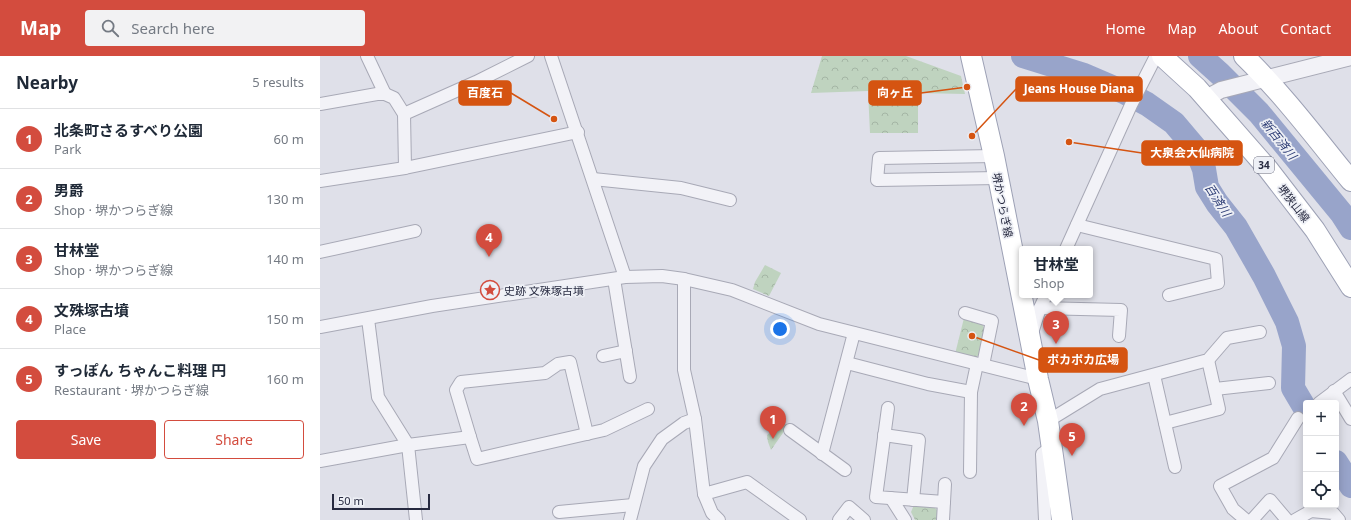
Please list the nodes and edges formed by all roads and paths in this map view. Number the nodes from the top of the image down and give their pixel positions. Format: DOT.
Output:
graph roads {
  1 [pos="366,56"];
  2 [pos="528,56"];
  3 [pos="551,56"];
  4 [pos="1156,56"];
  5 [pos="1162,56"];
  6 [pos="1244,56"];
  7 [pos="967,57"];
  8 [pos="1351,58"];
  9 [pos="1258,81"];
  10 [pos="385,94"];
  11 [pos="1214,94"];
  12 [pos="320,104"];
  13 [pos="404,114"];
  14 [pos="578,132"];
  15 [pos="994,156"];
  16 [pos="405,168"];
  17 [pos="998,178"];
  18 [pos="593,180"];
  19 [pos="320,181"];
  20 [pos="1351,181"];
  21 [pos="730,200"];
  22 [pos="1077,225"];
  23 [pos="415,231"];
  24 [pos="1067,246"];
  25 [pos="320,252"];
  26 [pos="620,278"];
  27 [pos="684,279"];
  28 [pos="1019,284"];
  29 [pos="1351,287"];
  30 [pos="1169,295"];
  31 [pos="1022,298"];
  32 [pos="1045,298"];
  33 [pos="1040,308"];
  34 [pos="965,313"];
  35 [pos="368,319"];
  36 [pos="320,326"];
  37 [pos="1260,332"];
  38 [pos="854,333"];
  39 [pos="1120,336"];
  40 [pos="1030,340"];
  41 [pos="626,351"];
  42 [pos="603,356"];
  43 [pos="1208,360"];
  44 [pos="847,363"];
  45 [pos="980,365"];
  46 [pos="1154,375"];
  47 [pos="630,377"];
  48 [pos="1038,379"];
  49 [pos="1351,379"];
  50 [pos="1269,383"];
  51 [pos="1215,389"];
  52 [pos="1334,391"];
  53 [pos="971,392"];
  54 [pos="1323,400"];
  55 [pos="888,408"];
  56 [pos="648,409"];
  57 [pos="1298,418"];
  58 [pos="695,419"];
  59 [pos="1351,419"];
  60 [pos="1048,421"];
  61 [pos="1165,423"];
  62 [pos="790,430"];
  63 [pos="587,434"];
  64 [pos="884,435"];
  65 [pos="470,437"];
  66 [pos="408,446"];
  67 [pos="1052,447"];
  68 [pos="822,454"];
  69 [pos="320,461"];
  70 [pos="1175,467"];
  71 [pos="845,470"];
  72 [pos="970,472"];
  73 [pos="946,484"];
  74 [pos="704,494"];
  75 [pos="891,498"];
  76 [pos="913,500"];
  77 [pos="944,502"];
  78 [pos="633,505"];
  79 [pos="559,512"];
  80 [pos="416,520"];
  81 [pos="630,520"];
  82 [pos="719,520"];
  83 [pos="800,520"];
  84 [pos="839,520"];
  85 [pos="864,520"];
  86 [pos="905,520"];
  87 [pos="943,520"];
  88 [pos="1045,520"];
  89 [pos="1062,520"];
  90 [pos="1246,520"];
  91 [pos="1252,520"];
  92 [pos="1287,520"];
  93 [pos="1295,520"];
  94 [pos="1339,520"];
  1 -- 10 [label="street"];
  2 -- 13 [label="street"];
  3 -- 14 [label="street"];
  4 -- 22 [label="street"];
  5 -- 11 [label="main road, 堺狭山線 / 34"];
  6 -- 9 [label="main road"];
  7 -- 15 [label="main road, 堺かつらぎ線"];
  8 -- 9 [label="street"];
  9 -- 11 [label="street"];
  9 -- 20 [label="main road"];
  10 -- 12 [label="street"];
  10 -- 13 [label="street"];
  11 -- 29 [label="main road, 堺狭山線 / 34"];
  13 -- 16 [label="street"];
  14 -- 16 [label="street"];
  14 -- 18 [label="street"];
  15 -- 17 [label="main road, 堺かつらぎ線"];
  15 -- 17 [label="street"];
  16 -- 19 [label="street"];
  17 -- 28 [label="main road, 堺かつらぎ線"];
  18 -- 21 [label="street"];
  18 -- 26 [label="street"];
  22 -- 24 [label="street"];
  22 -- 30 [label="street"];
  23 -- 25 [label="street"];
  26 -- 27 [label="street"];
  26 -- 35 [label="street"];
  26 -- 41 [label="street"];
  27 -- 38 [label="street"];
  27 -- 58 [label="street"];
  31 -- 40 [label="main road, 堺かつらぎ線"];
  32 -- 33 [label="street"];
  33 -- 39 [label="street"];
  33 -- 40 [label="street"];
  34 -- 45 [label="street"];
  35 -- 36 [label="street"];
  35 -- 66 [label="street"];
  37 -- 43 [label="street"];
  38 -- 44 [label="street"];
  38 -- 45 [label="street"];
  40 -- 48 [label="main road, 堺かつらぎ線"];
  41 -- 42 [label="street"];
  41 -- 47 [label="street"];
  43 -- 46 [label="street"];
  43 -- 51 [label="street"];
  44 -- 53 [label="street"];
  44 -- 68 [label="street"];
  45 -- 48 [label="street"];
  45 -- 53 [label="street"];
  46 -- 60 [label="street"];
  46 -- 61 [label="street"];
  48 -- 60 [label="main road, 堺かつらぎ線"];
  49 -- 52 [label="street"];
  50 -- 51 [label="street"];
  51 -- 61 [label="street"];
  52 -- 54 [label="street"];
  52 -- 59 [label="street"];
  53 -- 72 [label="street"];
  55 -- 64 [label="street"];
  56 -- 63 [label="street"];
  57 -- 90 [label="street"];
  58 -- 74 [label="street"];
  58 -- 78 [label="street"];
  60 -- 67 [label="main road, 堺かつらぎ線"];
  61 -- 70 [label="street"];
  62 -- 68 [label="street"];
  63 -- 65 [label="street"];
  63 -- 65 [label="street"];
  64 -- 75 [label="street"];
  64 -- 76 [label="street"];
  65 -- 66 [label="street"];
  66 -- 69 [label="street"];
  66 -- 80 [label="street"];
  67 -- 88 [label="street"];
  67 -- 89 [label="main road, 堺かつらぎ線"];
  68 -- 71 [label="street"];
  73 -- 77 [label="street"];
  74 -- 82 [label="street"];
  74 -- 83 [label="street"];
  75 -- 76 [label="street"];
  75 -- 86 [label="street"];
  76 -- 77 [label="street"];
  77 -- 87 [label="street"];
  78 -- 79 [label="street"];
  78 -- 81 [label="street"];
  84 -- 85 [label="street"];
  91 -- 92 [label="street"];
  93 -- 94 [label="street"];
}
